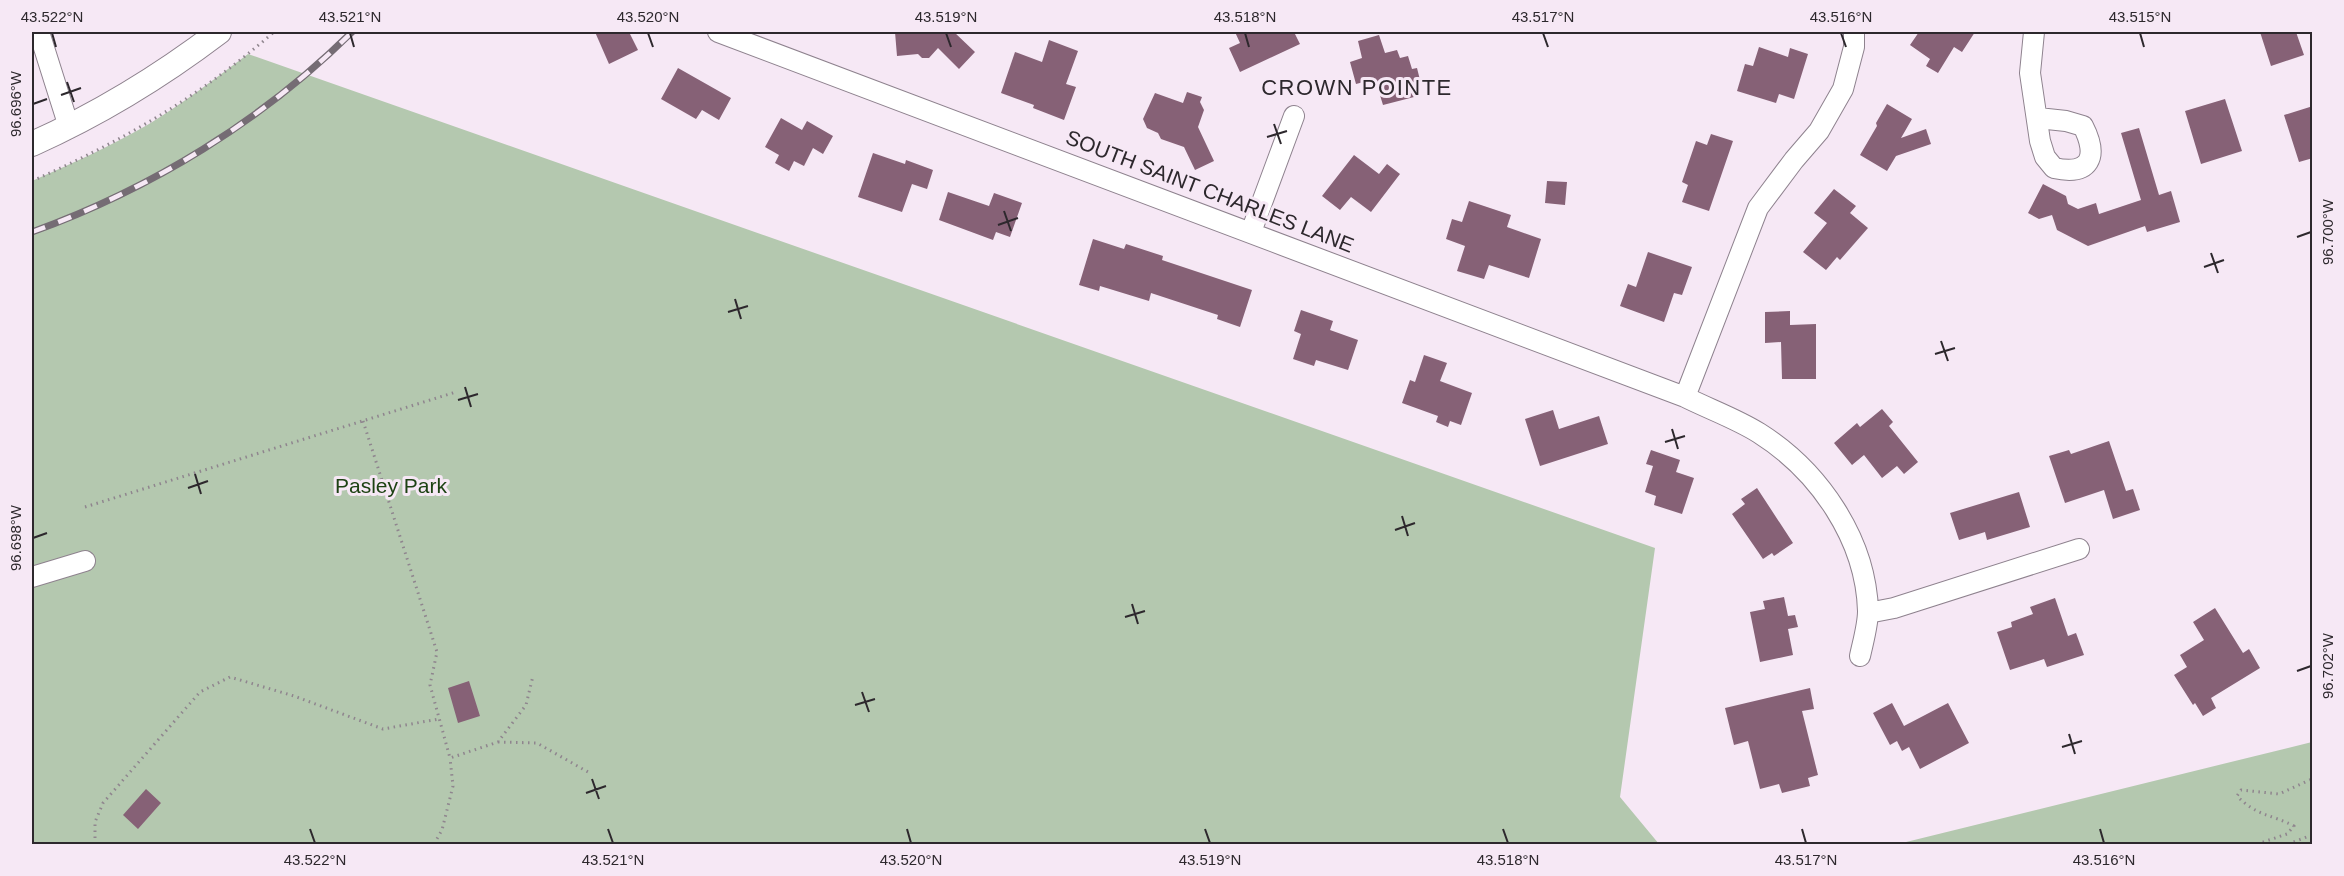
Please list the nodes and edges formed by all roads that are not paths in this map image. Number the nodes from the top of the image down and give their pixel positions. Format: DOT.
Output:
graph roads {
  1 [pos="39,32"];
  2 [pos="219,32"];
  3 [pos="718,32"];
  4 [pos="1854,32"];
  5 [pos="2034,32"];
  6 [pos="1294,116"];
  7 [pos="2038,118"];
  8 [pos="69,127"];
  9 [pos="32,144"];
  10 [pos="1251,232"];
  11 [pos="1685,397"];
  12 [pos="2079,549"];
  13 [pos="85,561"];
  14 [pos="32,577"];
  15 [pos="1868,613"];
  16 [pos="1860,656"];
  1 -- 8 [label="street"];
  2 -- 8 [label="main road"];
  3 -- 10 [label="street, SOUTH SAINT CHARLES LANE"];
  4 -- 11 [label="street"];
  5 -- 7 [label="street"];
  6 -- 10 [label="street"];
  8 -- 9 [label="main road"];
  10 -- 11 [label="street, SOUTH SAINT CHARLES LANE"];
  11 -- 15 [label="street, SOUTH SAINT CHARLES LANE"];
  12 -- 15 [label="street"];
  13 -- 14 [label="street"];
  15 -- 16 [label="street, SOUTH SAINT CHARLES LANE"];
}
